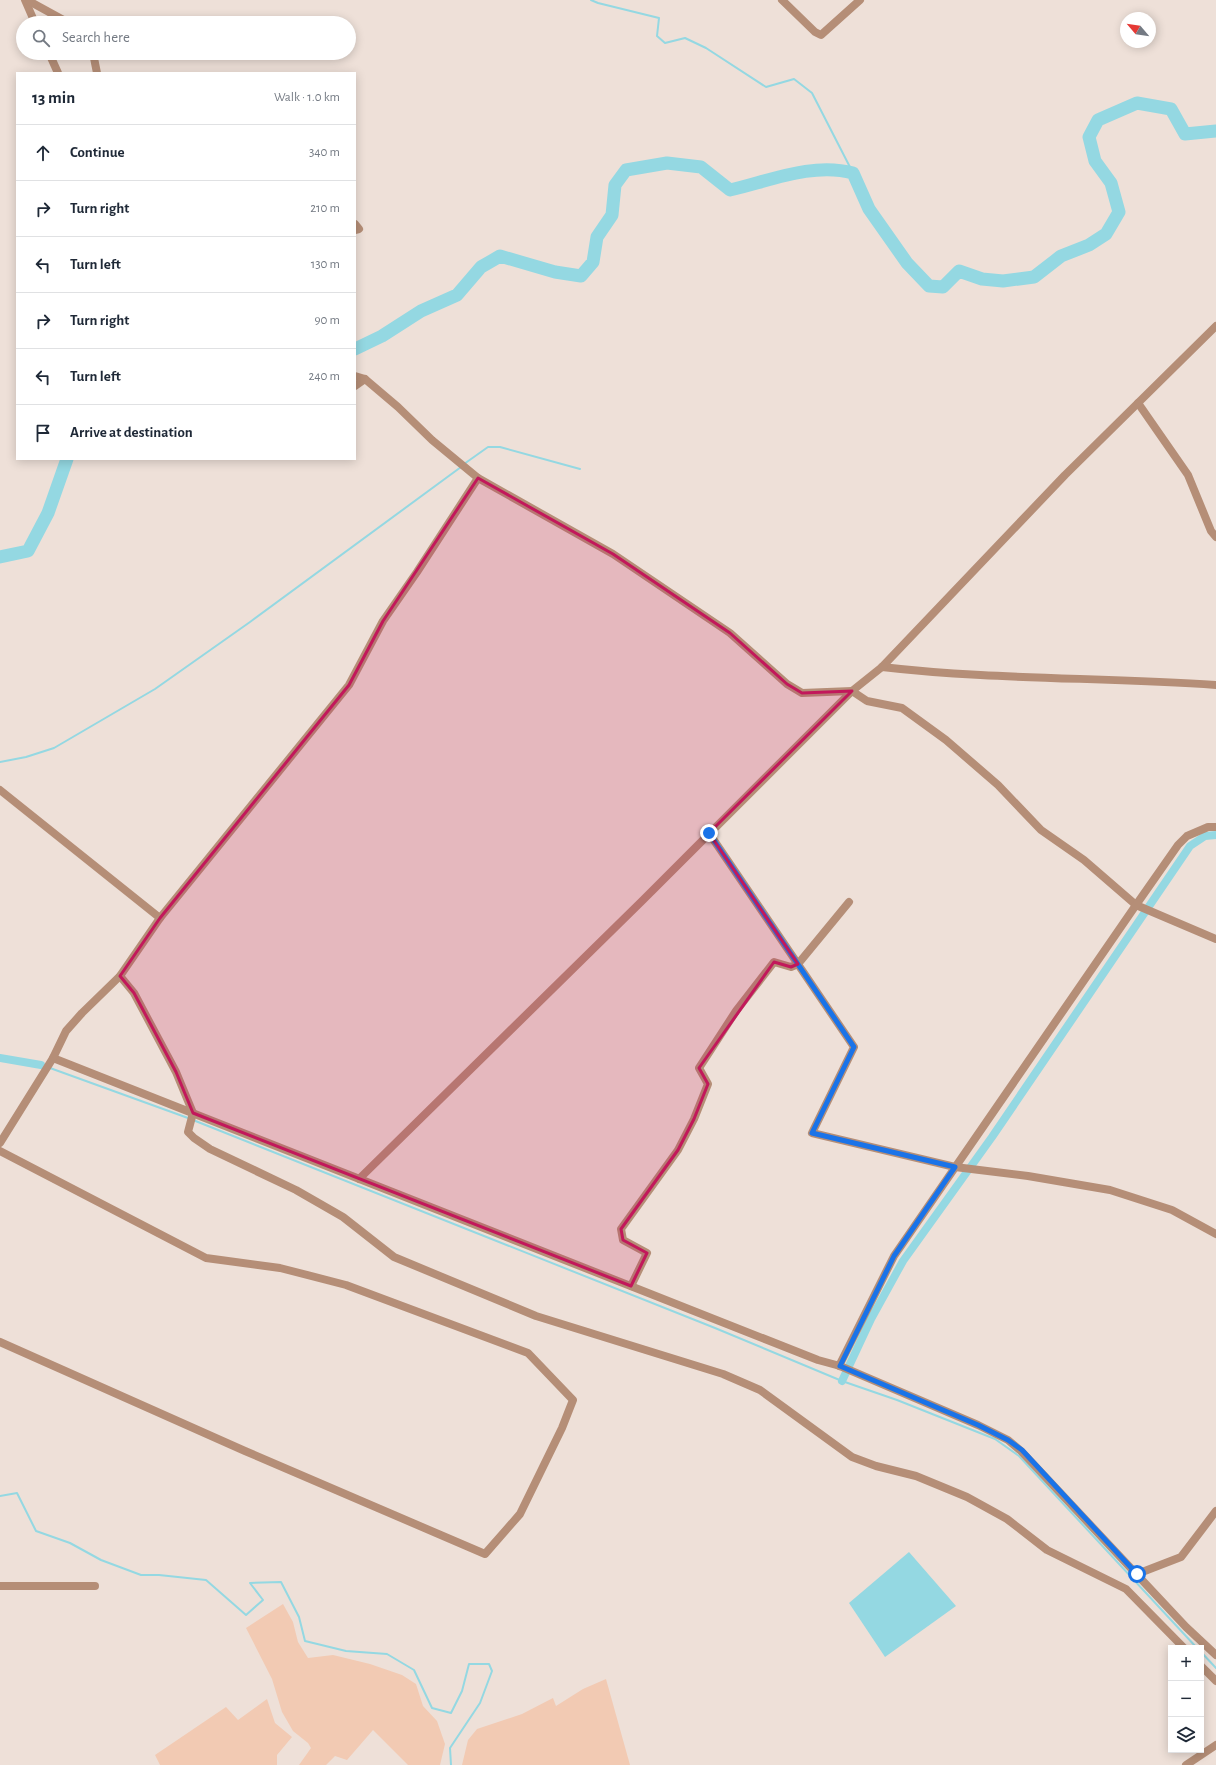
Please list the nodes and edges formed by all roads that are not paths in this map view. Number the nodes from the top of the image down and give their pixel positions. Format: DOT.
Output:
graph roads {
  1 [pos="26,0"];
  2 [pos="782,0"];
  3 [pos="860,0"];
  4 [pos="32,16"];
  5 [pos="56,16"];
  6 [pos="52,60"];
  7 [pos="95,60"];
  8 [pos="58,72"];
  9 [pos="97,72"];
  10 [pos="1216,326"];
  11 [pos="356,376"];
  12 [pos="365,378"];
  13 [pos="356,385"];
  14 [pos="1138,403"];
  15 [pos="478,478"];
  16 [pos="1216,537"];
  17 [pos="882,667"];
  18 [pos="1216,685"];
  19 [pos="852,690"];
  20 [pos="0,790"];
  21 [pos="1216,827"];
  22 [pos="709,833"];
  23 [pos="849,902"];
  24 [pos="1136,905"];
  25 [pos="160,918"];
  26 [pos="1216,939"];
  27 [pos="798,964"];
  28 [pos="120,976"];
  29 [pos="50,1064"];
  30 [pos="192,1117"];
  31 [pos="0,1143"];
  32 [pos="0,1151"];
  33 [pos="955,1167"];
  34 [pos="359,1179"];
  35 [pos="1216,1234"];
  36 [pos="631,1286"];
  37 [pos="0,1342"];
  38 [pos="840,1366"];
  39 [pos="1216,1511"];
  40 [pos="1137,1574"];
  41 [pos="0,1586"];
  42 [pos="95,1586"];
  43 [pos="1181,1645"];
  44 [pos="1216,1655"];
  45 [pos="1204,1669"];
  46 [pos="1216,1681"];
  47 [pos="1216,1745"];
  48 [pos="1186,1765"];
  1 -- 4 [label="street"];
  1 -- 5 [label="street"];
  2 -- 3 [label="street"];
  6 -- 8 [label="street"];
  7 -- 9 [label="street"];
  10 -- 14 [label="street"];
  11 -- 12 [label="street"];
  12 -- 13 [label="street"];
  12 -- 15 [label="street"];
  14 -- 16 [label="street"];
  14 -- 17 [label="street"];
  15 -- 19 [label="street"];
  15 -- 25 [label="street"];
  17 -- 18 [label="street"];
  17 -- 19 [label="street"];
  19 -- 22 [label="street"];
  19 -- 24 [label="street"];
  20 -- 25 [label="street"];
  21 -- 24 [label="street"];
  22 -- 27 [label="street"];
  22 -- 34 [label="street"];
  23 -- 27 [label="street"];
  24 -- 26 [label="street"];
  24 -- 33 [label="street"];
  25 -- 28 [label="street"];
  27 -- 33 [label="street"];
  27 -- 36 [label="street"];
  28 -- 29 [label="street"];
  28 -- 30 [label="street"];
  29 -- 30 [label="street"];
  29 -- 31 [label="street"];
  30 -- 34 [label="street"];
  30 -- 43 [label="street"];
  32 -- 37 [label="street"];
  33 -- 35 [label="street"];
  33 -- 38 [label="street"];
  34 -- 36 [label="street"];
  36 -- 38 [label="street"];
  38 -- 40 [label="street"];
  39 -- 40 [label="street"];
  40 -- 44 [label="street"];
  41 -- 42 [label="street"];
  45 -- 46 [label="street"];
  47 -- 48 [label="street"];
}
